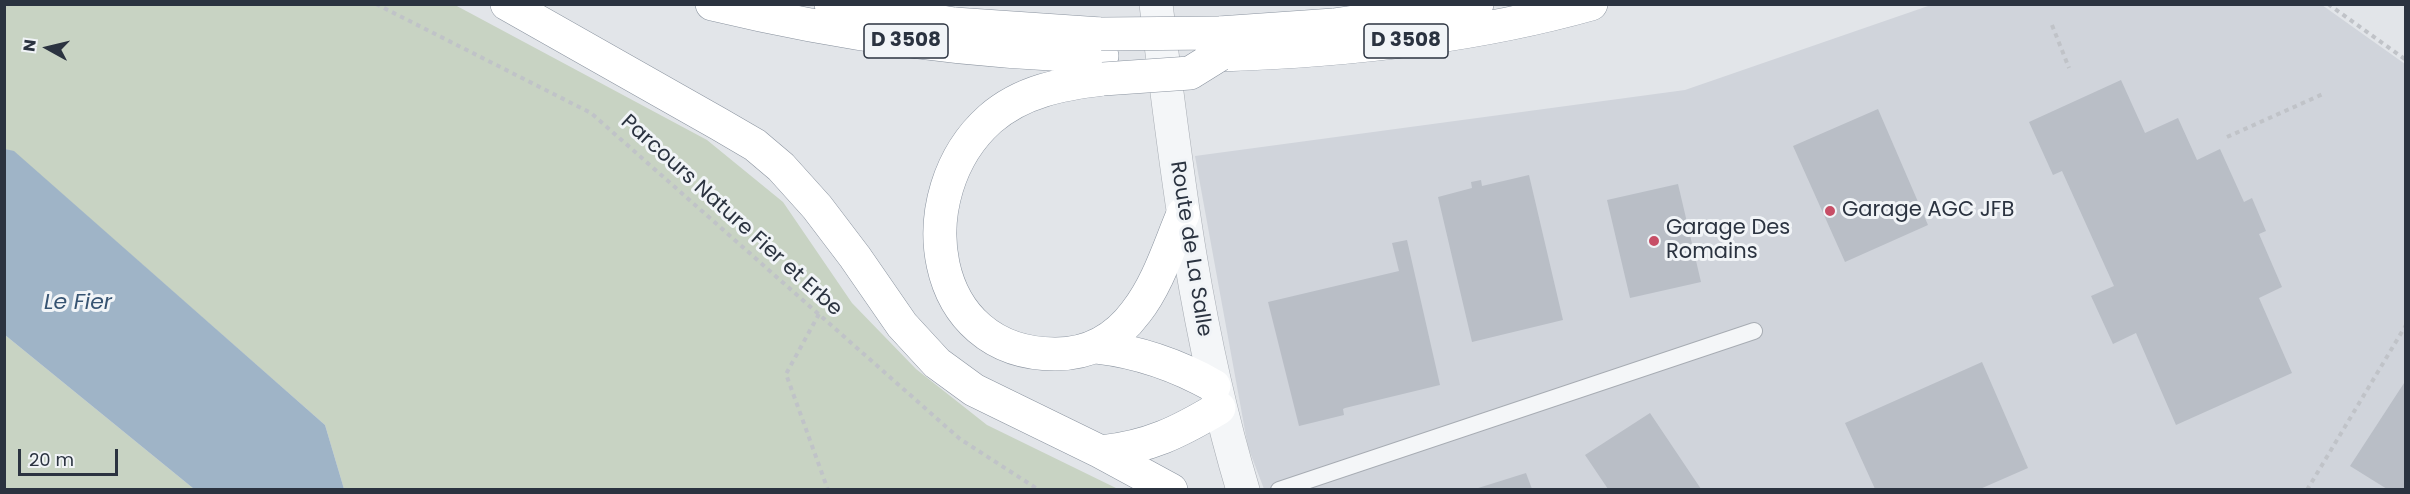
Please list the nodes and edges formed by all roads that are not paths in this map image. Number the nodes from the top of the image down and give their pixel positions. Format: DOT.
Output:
graph roads {
  1 [pos="507,4"];
  2 [pos="712,4"];
  3 [pos="831,4"];
  4 [pos="1156,4"];
  5 [pos="1477,4"];
  6 [pos="1591,4"];
  7 [pos="1219,44"];
  8 [pos="1102,56"];
  9 [pos="1183,214"];
  10 [pos="1754,332"];
  11 [pos="1098,347"];
  12 [pos="1217,397"];
  13 [pos="1101,452"];
  14 [pos="1171,489"];
  15 [pos="1243,489"];
  16 [pos="1279,489"];
  1 -- 13 [label="highway"];
  2 -- 8 [label="highway, D 3508"];
  3 -- 8 [label="highway, D 3508"];
  4 -- 9 [label="street, Route de La Salle"];
  5 -- 7 [label="highway, D 3508"];
  6 -- 7 [label="highway, D 3508"];
  7 -- 8 [label="highway, D 3508"];
  8 -- 11 [label="highway"];
  9 -- 11 [label="highway"];
  9 -- 12 [label="street, Route de La Salle"];
  10 -- 16 [label="lane"];
  11 -- 12 [label="highway"];
  12 -- 13 [label="highway"];
  12 -- 15 [label="street, Route de La Salle"];
  13 -- 14 [label="highway"];
}
